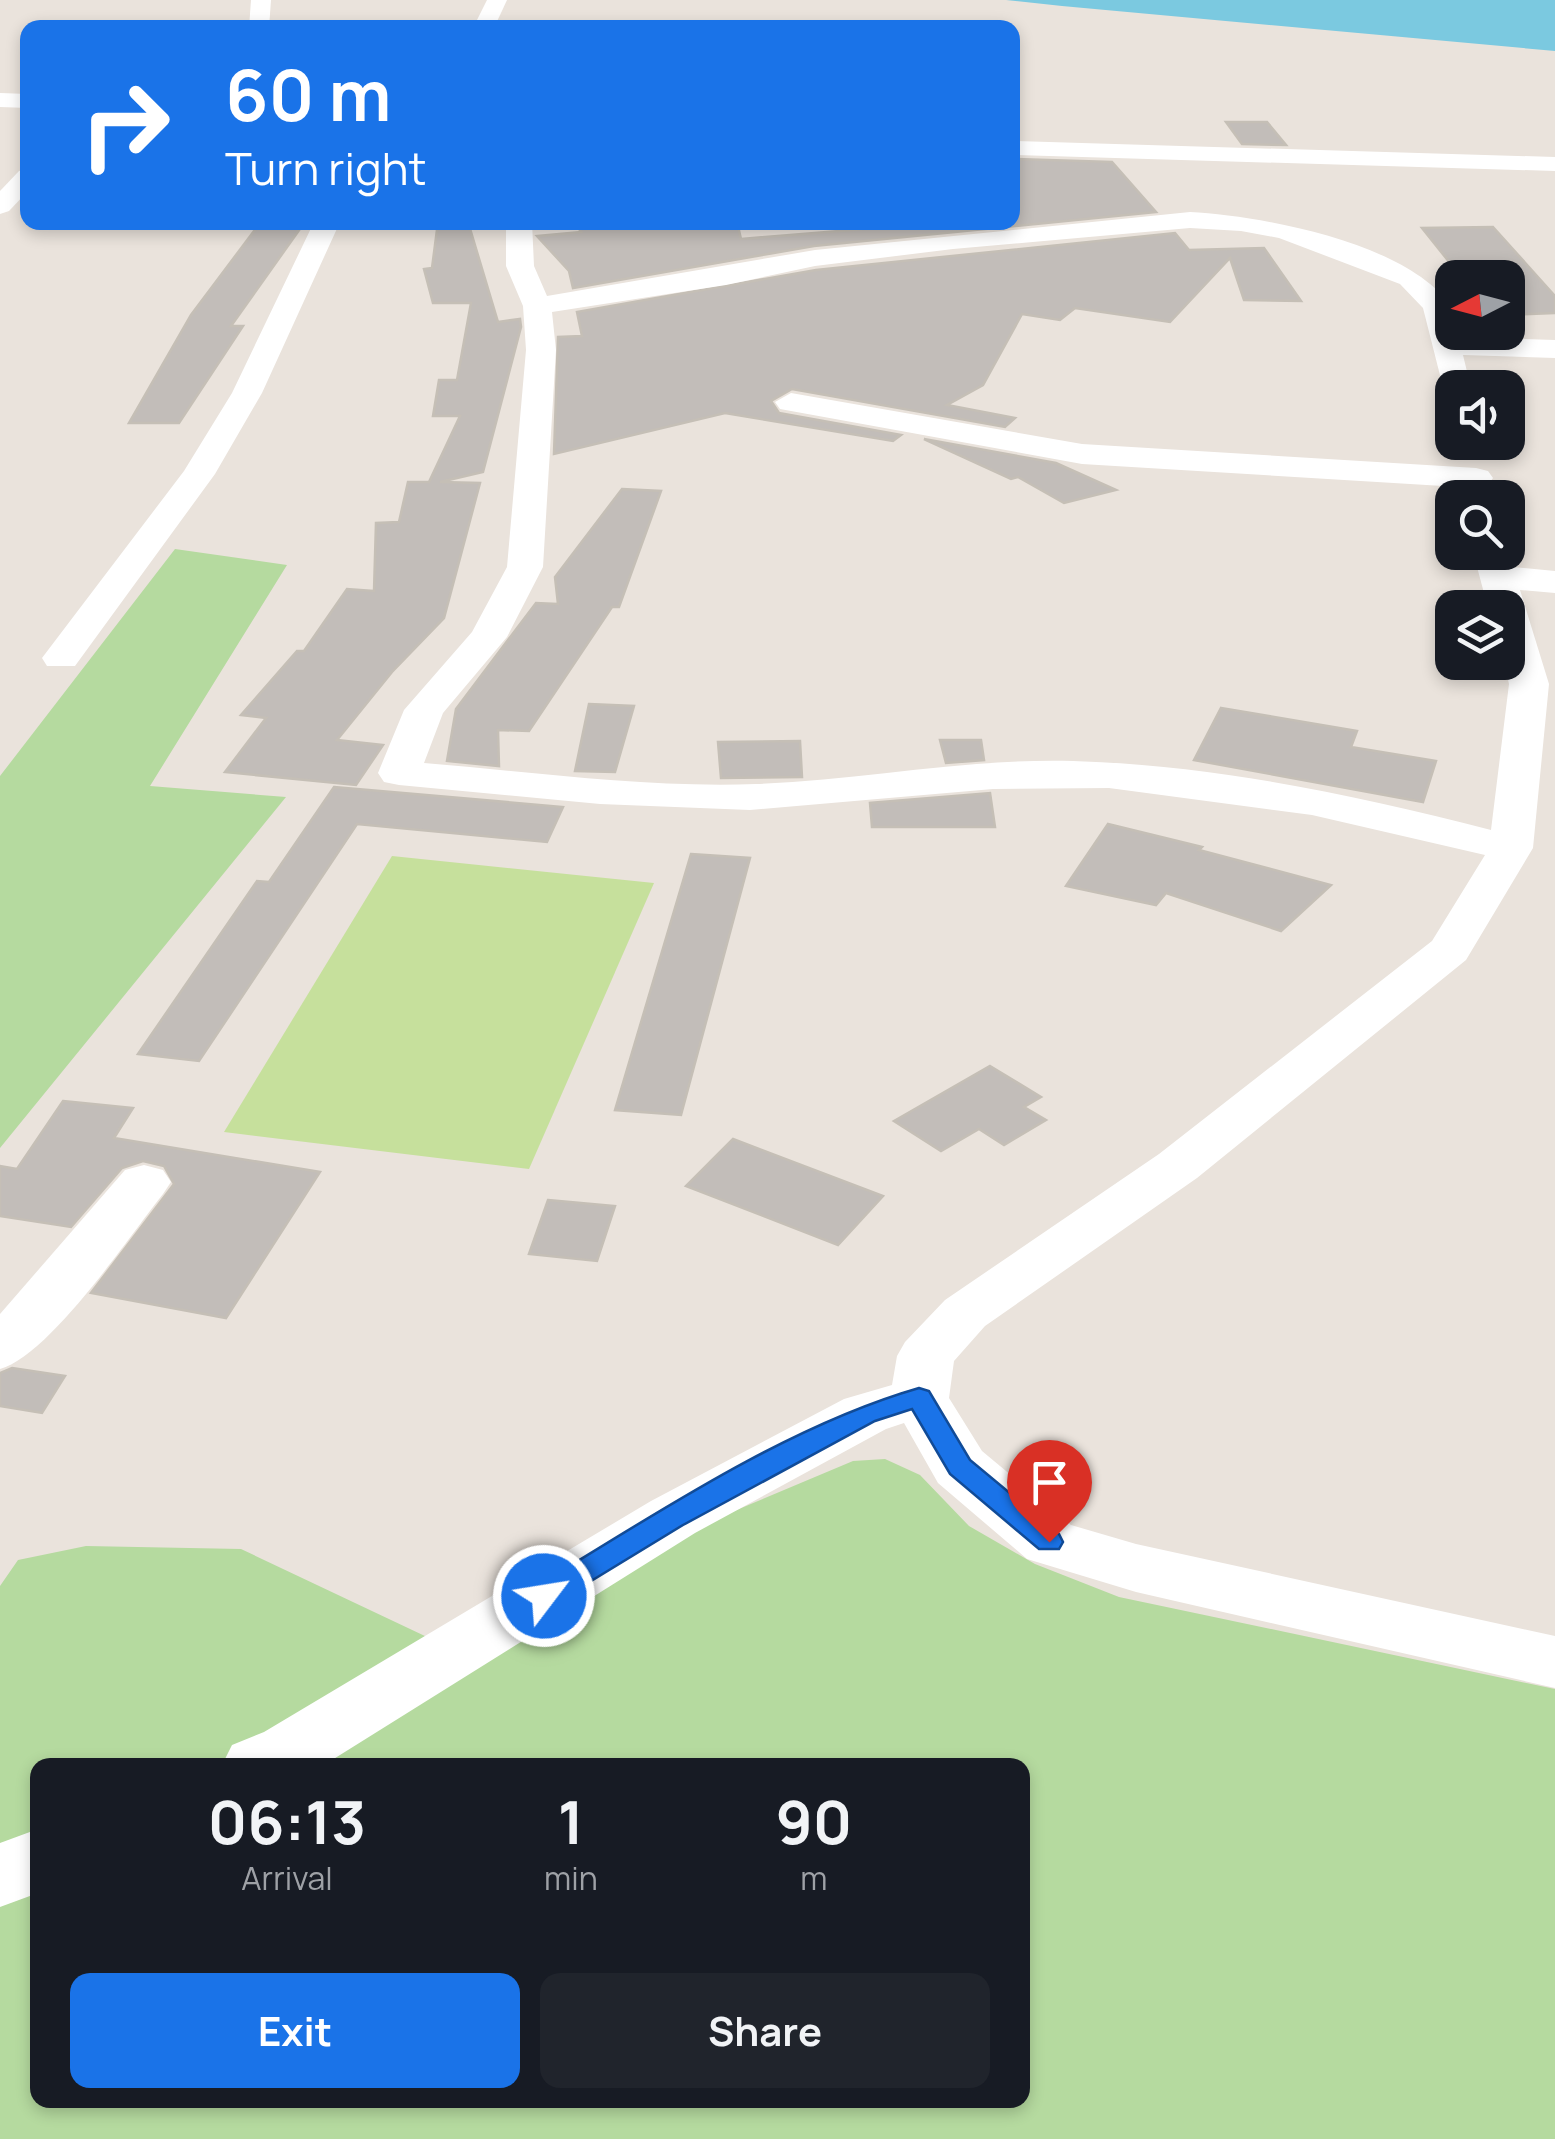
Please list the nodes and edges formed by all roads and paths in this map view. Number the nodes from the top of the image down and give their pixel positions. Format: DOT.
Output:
graph roads {
  1 [pos="1020,148"];
  2 [pos="1555,164"];
  3 [pos="20,185"];
  4 [pos="0,206"];
  5 [pos="323,230"];
  6 [pos="519,230"];
  7 [pos="960,230"];
  8 [pos="973,239"];
  9 [pos="1435,304"];
  10 [pos="537,306"];
  11 [pos="1525,347"];
  12 [pos="1555,348"];
  13 [pos="791,402"];
  14 [pos="1435,484"];
  15 [pos="1555,582"];
  16 [pos="1501,586"];
  17 [pos="60,658"];
  18 [pos="1511,848"];
  19 [pos="144,1182"];
  20 [pos="0,1349"];
  21 [pos="919,1398"];
  22 [pos="1555,1662"];
  23 [pos="274,1758"];
  24 [pos="30,1863"];
  25 [pos="0,1876"];
  1 -- 2 [label="street"];
  3 -- 4 [label="street"];
  5 -- 17 [label="street"];
  6 -- 10 [label="street"];
  7 -- 8 [label="street"];
  8 -- 9 [label="street"];
  8 -- 10 [label="street"];
  10 -- 18 [label="street"];
  11 -- 12 [label="street"];
  13 -- 14 [label="street"];
  15 -- 16 [label="street"];
  16 -- 18 [label="street"];
  18 -- 21 [label="street"];
  19 -- 20 [label="street"];
  21 -- 22 [label="street"];
  21 -- 23 [label="street"];
  24 -- 25 [label="street"];
}
